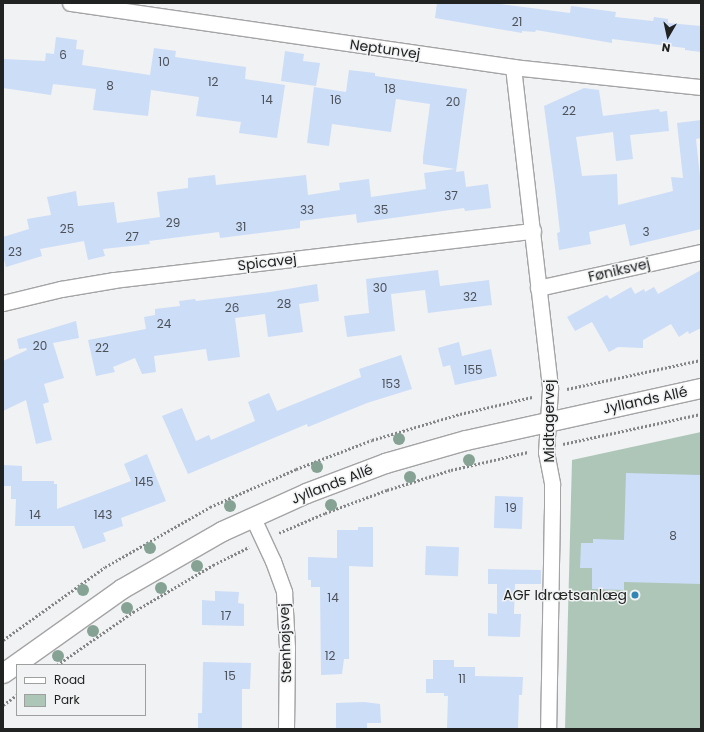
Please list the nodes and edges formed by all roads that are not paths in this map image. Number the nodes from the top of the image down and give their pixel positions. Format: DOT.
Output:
graph roads {
  1 [pos="70,3"];
  2 [pos="513,68"];
  3 [pos="701,87"];
  4 [pos="533,231"];
  5 [pos="701,252"];
  6 [pos="538,288"];
  7 [pos="3,303"];
  8 [pos="701,388"];
  9 [pos="548,420"];
  10 [pos="252,516"];
  11 [pos="3,673"];
  12 [pos="286,729"];
  13 [pos="548,729"];
  1 -- 2 [label="street, Neptunvej"];
  2 -- 3 [label="street, Neptunvej"];
  2 -- 4 [label="street, Midtagervej"];
  4 -- 6 [label="street, Midtagervej"];
  4 -- 7 [label="street, Spicavej"];
  5 -- 6 [label="street, Føniksvej"];
  6 -- 9 [label="street, Midtagervej"];
  8 -- 9 [label="street, Jyllands Allé"];
  9 -- 10 [label="street, Jyllands Allé"];
  9 -- 13 [label="street, Midtagervej"];
  10 -- 11 [label="street, Jyllands Allé"];
  10 -- 12 [label="street, Stenhøjsvej"];
}
